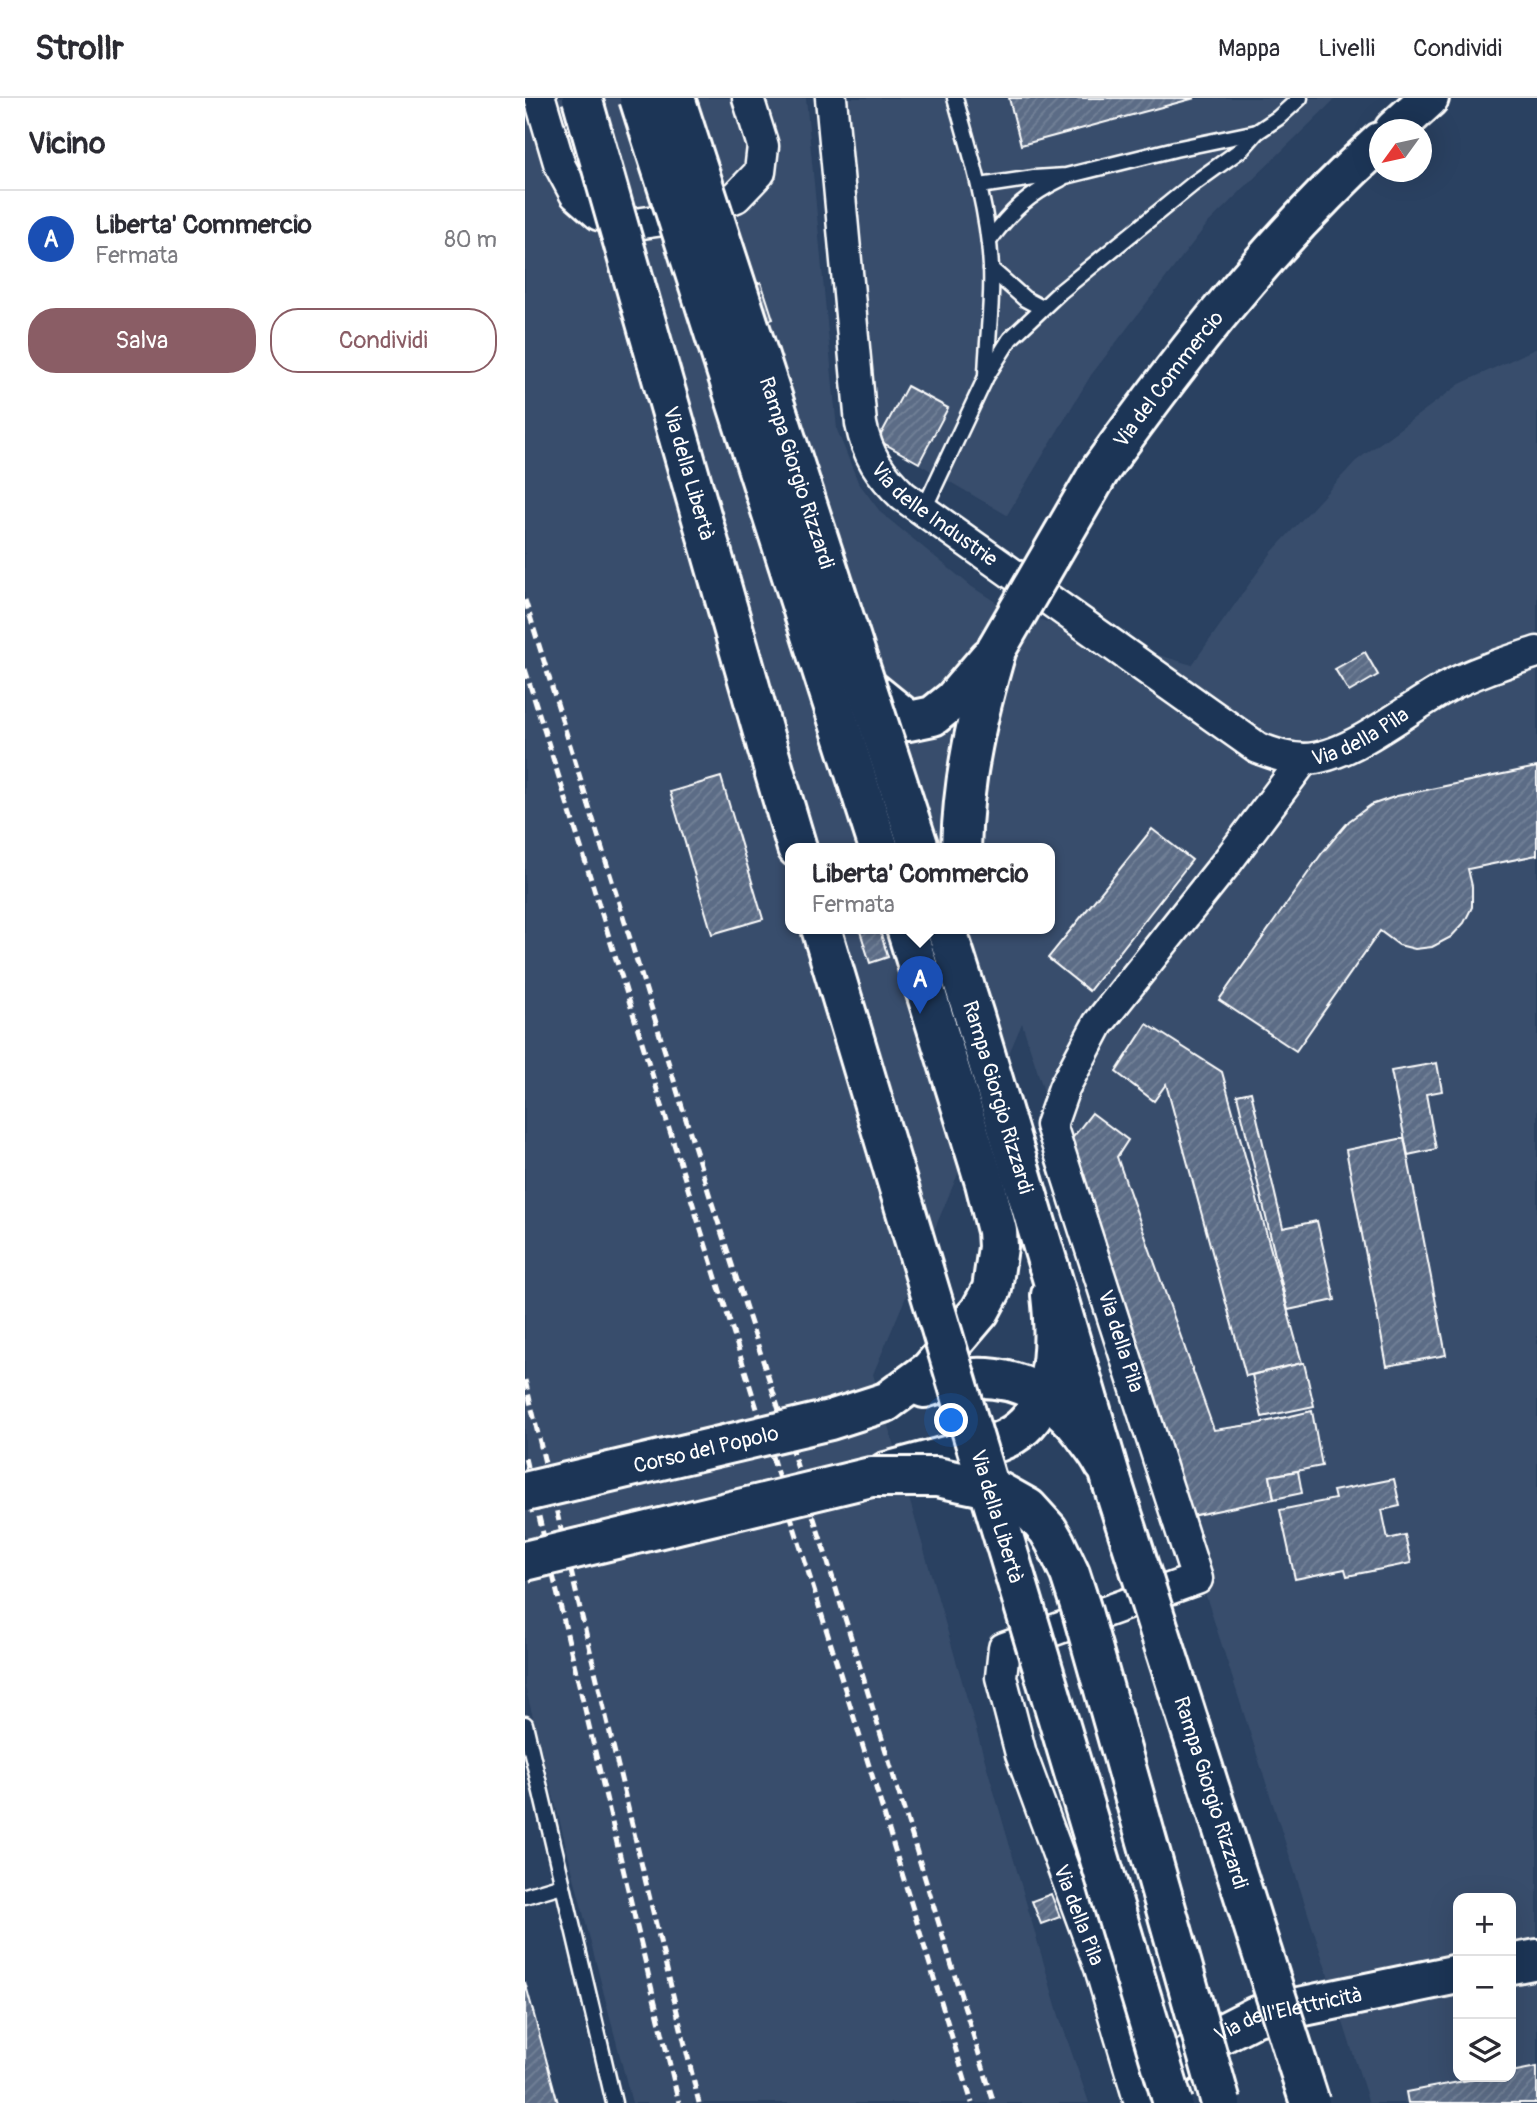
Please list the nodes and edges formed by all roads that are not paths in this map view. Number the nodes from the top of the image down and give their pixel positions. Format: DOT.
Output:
graph roads {
  1 [pos="540,98"];
  2 [pos="582,98"];
  3 [pos="639,98"];
  4 [pos="675,98"];
  5 [pos="748,98"];
  6 [pos="831,98"];
  7 [pos="955,98"];
  8 [pos="1429,98"];
  9 [pos="1294,101"];
  10 [pos="1406,119"];
  11 [pos="1257,132"];
  12 [pos="1369,152"];
  13 [pos="1066,176"];
  14 [pos="980,186"];
  15 [pos="989,241"];
  16 [pos="991,270"];
  17 [pos="1042,308"];
  18 [pos="986,377"];
  19 [pos="923,511"];
  20 [pos="997,648"];
  21 [pos="1537,652"];
  22 [pos="867,688"];
  23 [pos="1304,759"];
  24 [pos="796,843"];
  25 [pos="877,843"];
  26 [pos="917,843"];
  27 [pos="961,843"];
  28 [pos="823,934"];
  29 [pos="908,934"];
  30 [pos="948,934"];
  31 [pos="966,934"];
  32 [pos="974,1016"];
  33 [pos="1049,1267"];
  34 [pos="1045,1396"];
  35 [pos="886,1402"];
  36 [pos="871,1477"];
  37 [pos="1112,1482"];
  38 [pos="525,1492"];
  39 [pos="525,1561"];
  40 [pos="525,1724"];
  41 [pos="562,1885"];
  42 [pos="525,1896"];
  43 [pos="1537,1959"];
  44 [pos="1516,1963"];
  45 [pos="1453,1975"];
  46 [pos="614,2103"];
  47 [pos="1142,2103"];
  48 [pos="1173,2103"];
  49 [pos="1221,2103"];
  50 [pos="1310,2103"];
  1 -- 5 [label="street"];
  2 -- 24 [label="main road, Via della Libertà, bridge"];
  3 -- 25 [label="main road, bridge"];
  4 -- 22 [label="main road, Rampa Giorgio Rizzardi, bridge"];
  6 -- 19 [label="street, Via delle Industrie"];
  7 -- 14 [label="lane"];
  8 -- 10 [label="main road"];
  9 -- 11 [label="lane"];
  11 -- 13 [label="lane"];
  11 -- 17 [label="lane"];
  12 -- 20 [label="main road, Via del Commercio, bridge"];
  13 -- 14 [label="lane"];
  13 -- 15 [label="lane"];
  14 -- 15 [label="lane"];
  15 -- 16 [label="lane"];
  16 -- 17 [label="lane"];
  16 -- 18 [label="lane"];
  17 -- 18 [label="lane"];
  18 -- 19 [label="lane"];
  19 -- 23 [label="street, Via delle Industrie"];
  20 -- 22 [label="main road, Via del Commercio"];
  20 -- 27 [label="main road, Via del Commercio"];
  21 -- 23 [label="street, Via della Pila"];
  22 -- 26 [label="main road, Rampa Giorgio Rizzardi, bridge"];
  23 -- 47 [label="street, Via della Pila"];
  28 -- 48 [label="main road, Via della Libertà, bridge"];
  29 -- 35 [label="main road, bridge"];
  30 -- 32 [label="main road, Rampa Giorgio Rizzardi"];
  31 -- 32 [label="main road"];
  32 -- 33 [label="main road, Rampa Giorgio Rizzardi"];
  33 -- 34 [label="main road, Rampa Giorgio Rizzardi"];
  33 -- 37 [label="main road, Rampa Giorgio Rizzardi"];
  34 -- 35 [label="main road, Rampa Giorgio Rizzardi"];
  34 -- 36 [label="main road, Rampa Giorgio Rizzardi, bridge"];
  34 -- 37 [label="main road, Rampa Giorgio Rizzardi"];
  35 -- 38 [label="main road, Corso del Popolo, bridge"];
  36 -- 39 [label="main road, bridge"];
  36 -- 49 [label="main road, bridge"];
  37 -- 50 [label="main road, Rampa Giorgio Rizzardi, bridge"];
  40 -- 41 [label="lane"];
  41 -- 42 [label="lane"];
  41 -- 46 [label="lane"];
  43 -- 44 [label="main road"];
  45 -- 47 [label="main road, Via dell'Elettricità"];
}
